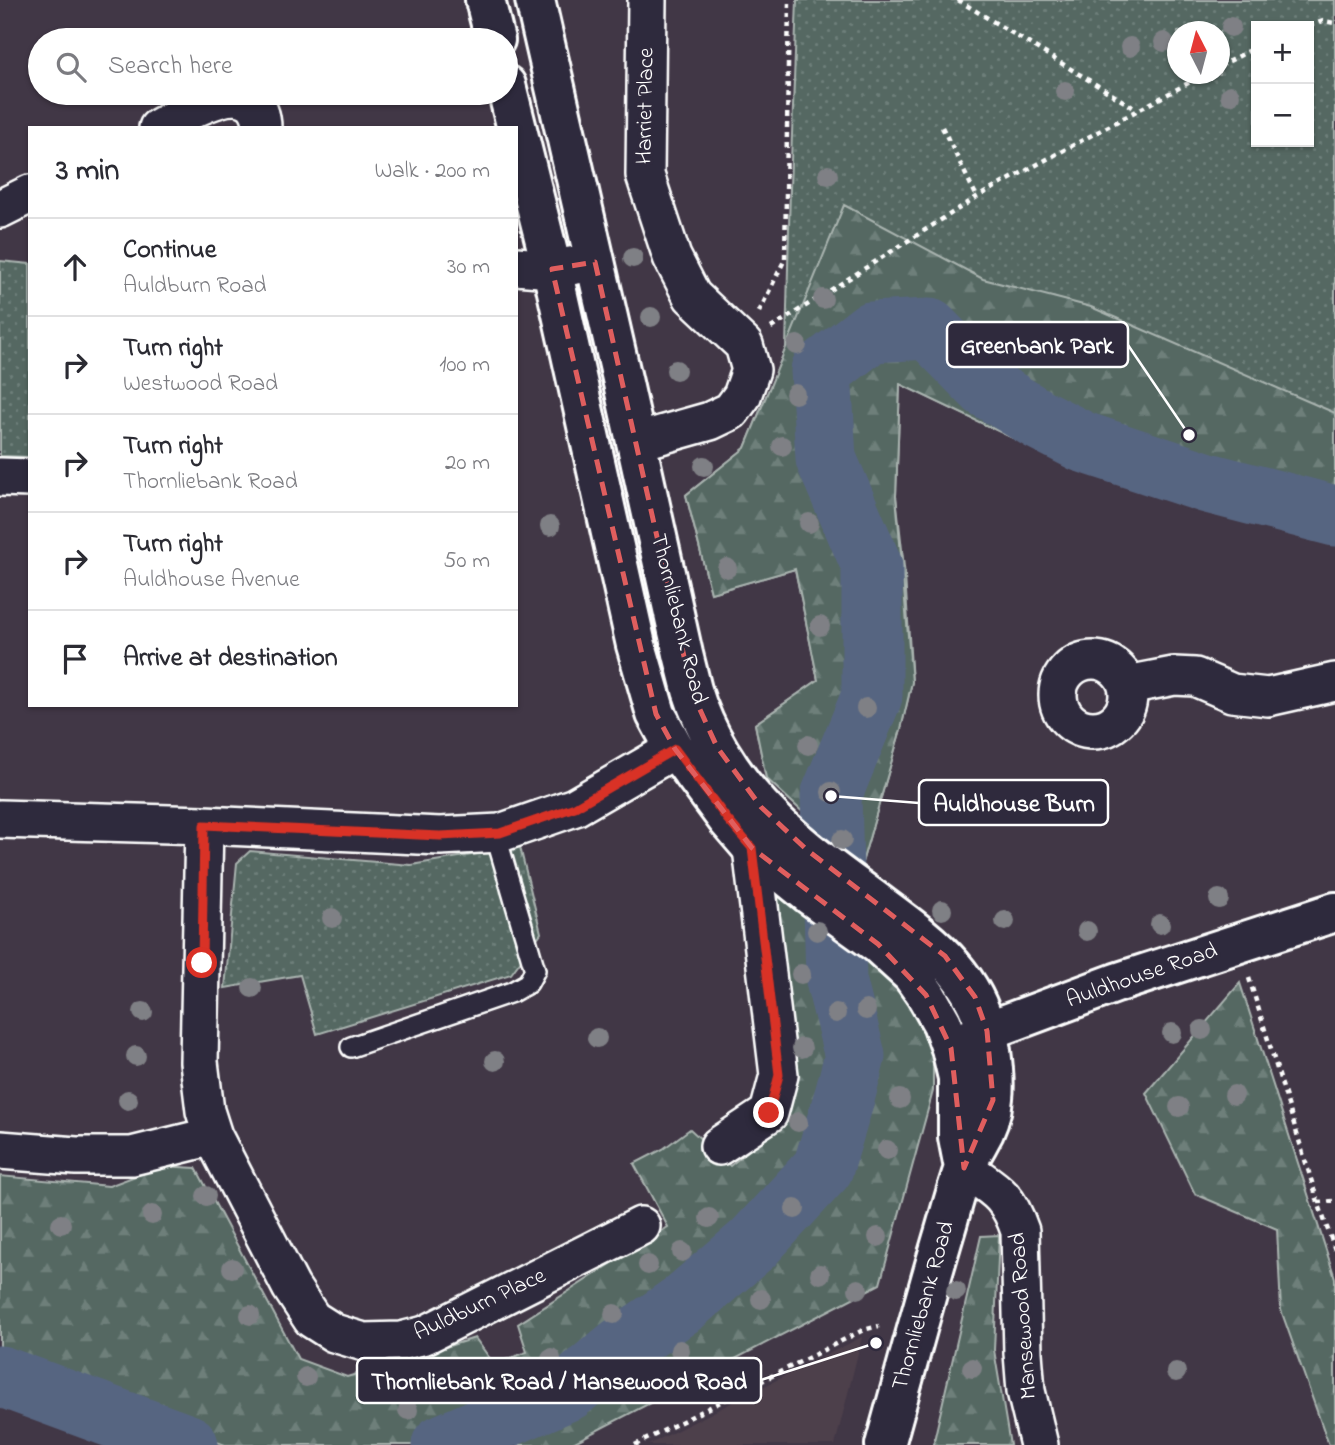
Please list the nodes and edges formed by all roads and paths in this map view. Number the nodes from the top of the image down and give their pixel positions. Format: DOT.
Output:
graph roads {
  1 [pos="485,0"];
  2 [pos="535,0"];
  3 [pos="647,0"];
  4 [pos="789,0"];
  5 [pos="958,0"];
  6 [pos="1335,23"];
  7 [pos="1314,24"];
  8 [pos="492,28"];
  9 [pos="1251,50"];
  10 [pos="1230,61"];
  11 [pos="1186,84"];
  12 [pos="202,105"];
  13 [pos="254,105"];
  14 [pos="509,105"];
  15 [pos="1137,109"];
  16 [pos="162,126"];
  17 [pos="262,126"];
  18 [pos="512,126"];
  19 [pos="942,127"];
  20 [pos="518,163"];
  21 [pos="28,195"];
  22 [pos="977,197"];
  23 [pos="0,209"];
  24 [pos="0,220"];
  25 [pos="28,224"];
  26 [pos="595,262"];
  27 [pos="534,268"];
  28 [pos="744,345"];
  29 [pos="636,442"];
  30 [pos="0,477"];
  31 [pos="28,478"];
  32 [pos="1335,682"];
  33 [pos="1127,685"];
  34 [pos="709,731"];
  35 [pos="675,749"];
  36 [pos="0,819"];
  37 [pos="204,825"];
  38 [pos="495,833"];
  39 [pos="752,848"];
  40 [pos="1335,912"];
  41 [pos="1238,943"];
  42 [pos="987,1031"];
  43 [pos="351,1047"];
  44 [pos="951,1048"];
  45 [pos="213,1136"];
  46 [pos="719,1146"];
  47 [pos="0,1150"];
  48 [pos="964,1168"];
  49 [pos="1335,1201"];
  50 [pos="1318,1202"];
  51 [pos="641,1226"];
  52 [pos="1335,1250"];
  53 [pos="920,1315"];
  54 [pos="635,1445"];
  55 [pos="885,1445"];
  56 [pos="1038,1445"];
  1 -- 8 [label="main road"];
  2 -- 26 [label="main road, Thornliebank Road"];
  3 -- 28 [label="street, Harriet Place"];
  4 -- 28 [label="path"];
  5 -- 15 [label="path"];
  6 -- 7 [label="path"];
  9 -- 10 [label="path"];
  11 -- 15 [label="path"];
  12 -- 16 [label="street"];
  13 -- 17 [label="street"];
  14 -- 18 [label="main road, Thornliebank Road"];
  15 -- 22 [label="path"];
  19 -- 22 [label="path"];
  20 -- 27 [label="main road, Thornliebank Road"];
  21 -- 23 [label="street"];
  22 -- 28 [label="path"];
  24 -- 25 [label="street"];
  26 -- 27 [label="street"];
  26 -- 29 [label="main road, Thornliebank Road"];
  27 -- 35 [label="main road, Thornliebank Road"];
  28 -- 29 [label="street"];
  29 -- 34 [label="main road, Thornliebank Road"];
  30 -- 31 [label="street"];
  32 -- 33 [label="street"];
  34 -- 35 [label="main road"];
  34 -- 42 [label="main road, Thornliebank Road"];
  35 -- 38 [label="street"];
  35 -- 39 [label="main road, Thornliebank Road"];
  36 -- 37 [label="street"];
  37 -- 38 [label="street"];
  37 -- 45 [label="street, Auldburn Place"];
  38 -- 43 [label="lane"];
  39 -- 44 [label="main road, Thornliebank Road"];
  39 -- 46 [label="street"];
  40 -- 41 [label="main road, Auldhouse Road"];
  41 -- 42 [label="main road, Auldhouse Road"];
  41 -- 50 [label="path"];
  42 -- 44 [label="main road, Auldhouse Road"];
  42 -- 48 [label="main road, Thornliebank Road"];
  44 -- 48 [label="main road, Thornliebank Road"];
  45 -- 47 [label="street"];
  45 -- 51 [label="street, Auldburn Place"];
  48 -- 53 [label="main road, Thornliebank Road"];
  48 -- 56 [label="street, Mansewood Road"];
  49 -- 50 [label="path"];
  50 -- 52 [label="path"];
  53 -- 54 [label="path"];
  53 -- 55 [label="main road, Thornliebank Road"];
}
